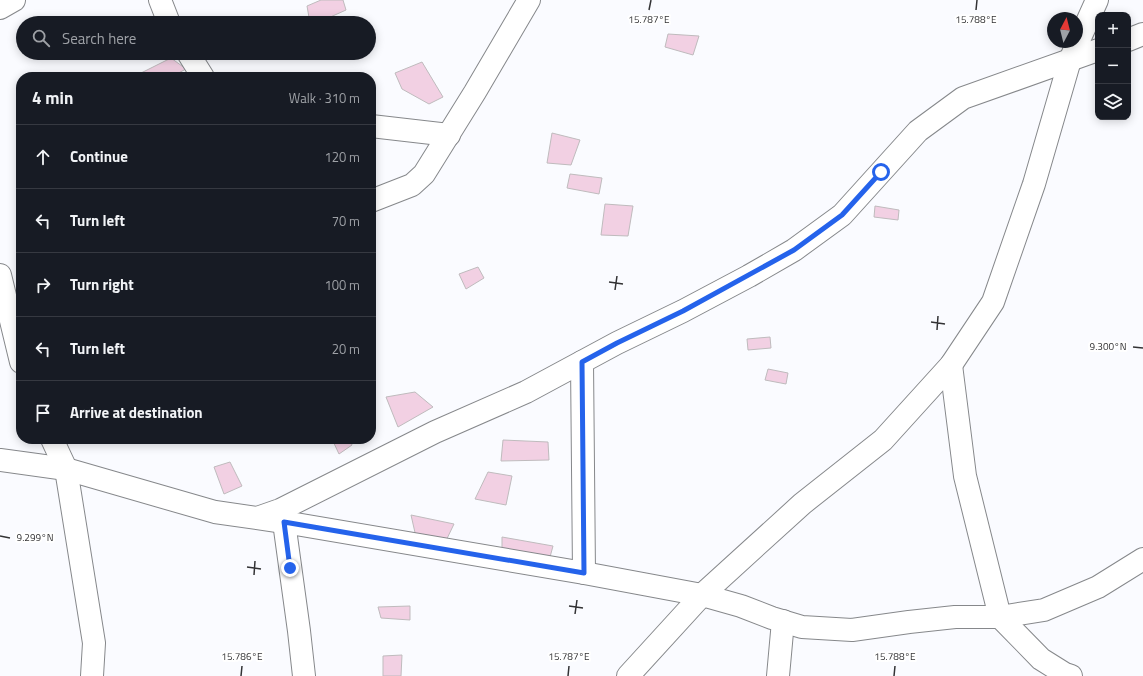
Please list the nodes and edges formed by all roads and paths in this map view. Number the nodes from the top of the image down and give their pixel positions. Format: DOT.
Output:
graph roads {
  1 [pos="14,0"];
  2 [pos="160,0"];
  3 [pos="529,0"];
  4 [pos="1097,0"];
  5 [pos="0,8"];
  6 [pos="166,16"];
  7 [pos="1143,34"];
  8 [pos="1131,39"];
  9 [pos="1095,51"];
  10 [pos="192,60"];
  11 [pos="1070,60"];
  12 [pos="200,72"];
  13 [pos="376,127"];
  14 [pos="449,134"];
  15 [pos="376,199"];
  16 [pos="0,275"];
  17 [pos="16,341"];
  18 [pos="582,362"];
  19 [pos="951,365"];
  20 [pos="54,444"];
  21 [pos="0,460"];
  22 [pos="66,469"];
  23 [pos="257,518"];
  24 [pos="284,522"];
  25 [pos="1143,559"];
  26 [pos="584,573"];
  27 [pos="702,595"];
  28 [pos="1000,617"];
  29 [pos="783,621"];
  30 [pos="92,676"];
  31 [pos="304,676"];
  32 [pos="628,676"];
  33 [pos="778,676"];
  34 [pos="1071,676"];
  1 -- 5 [label="street"];
  2 -- 6 [label="street"];
  3 -- 14 [label="street"];
  4 -- 11 [label="street"];
  7 -- 8 [label="street"];
  9 -- 11 [label="street"];
  10 -- 12 [label="street"];
  11 -- 18 [label="street"];
  11 -- 19 [label="street"];
  13 -- 14 [label="street"];
  14 -- 15 [label="street"];
  16 -- 17 [label="street"];
  18 -- 23 [label="street"];
  18 -- 26 [label="street"];
  19 -- 27 [label="street"];
  19 -- 28 [label="street"];
  20 -- 22 [label="street"];
  21 -- 22 [label="street"];
  22 -- 23 [label="street"];
  22 -- 30 [label="street"];
  23 -- 24 [label="street"];
  24 -- 26 [label="street"];
  24 -- 31 [label="street"];
  25 -- 28 [label="street"];
  26 -- 27 [label="street"];
  27 -- 29 [label="street"];
  27 -- 32 [label="street"];
  28 -- 29 [label="street"];
  28 -- 34 [label="street"];
  29 -- 33 [label="street"];
}
